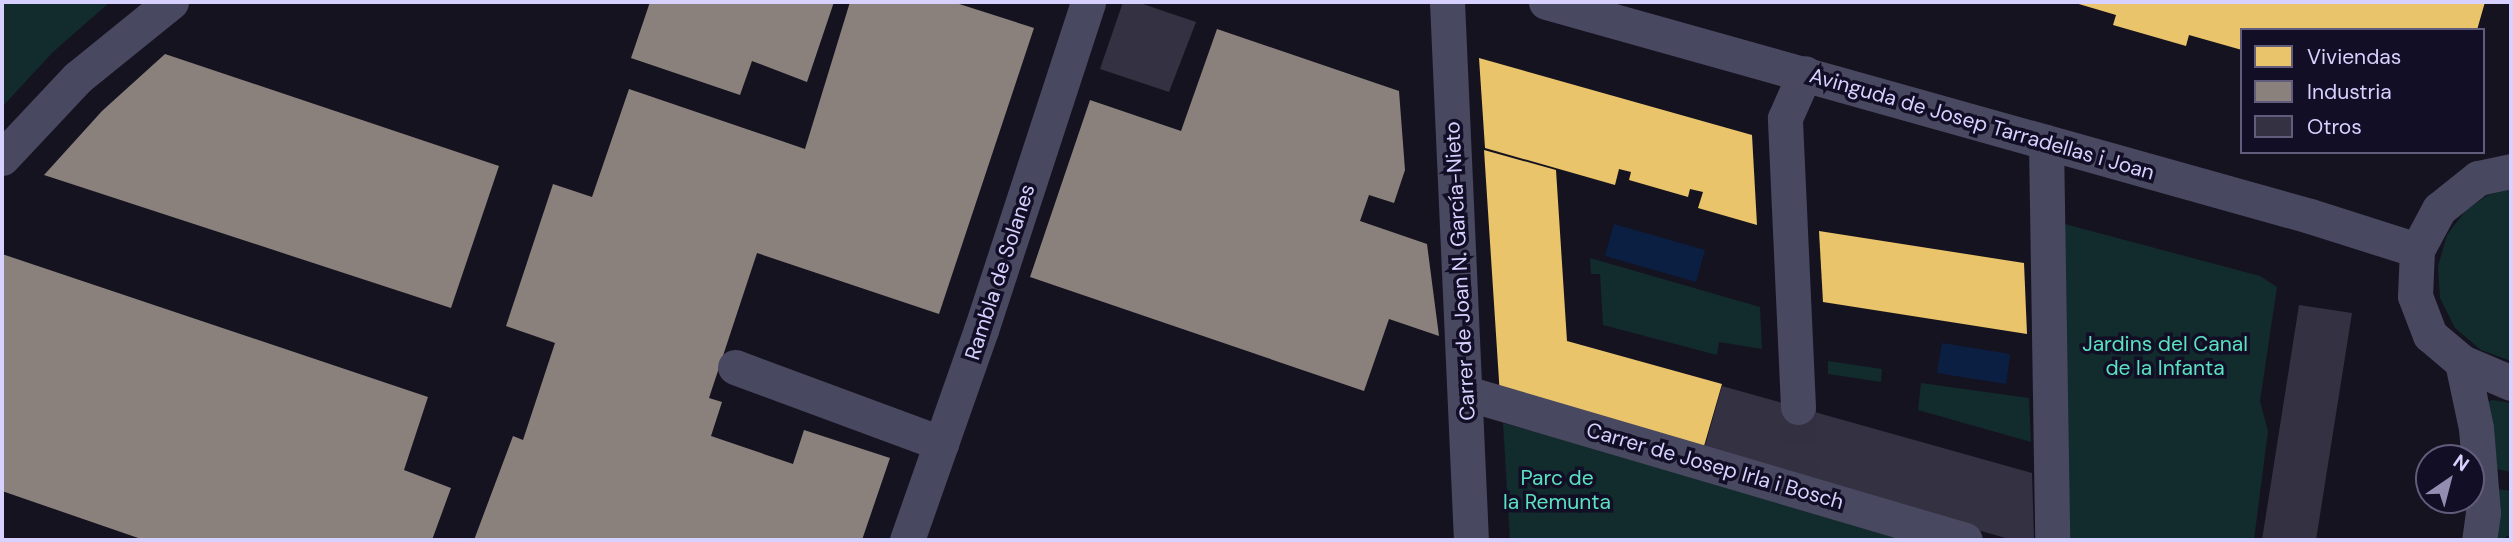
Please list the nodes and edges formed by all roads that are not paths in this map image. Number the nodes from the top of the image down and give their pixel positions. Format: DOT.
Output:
graph roads {
  1 [pos="171,2"];
  2 [pos="1088,2"];
  3 [pos="1447,2"];
  4 [pos="1546,2"];
  5 [pos="1805,73"];
  6 [pos="2046,142"];
  7 [pos="2,158"];
  8 [pos="2511,171"];
  9 [pos="2417,250"];
  10 [pos="2462,362"];
  11 [pos="735,367"];
  12 [pos="2511,383"];
  13 [pos="1466,393"];
  14 [pos="1798,407"];
  15 [pos="941,443"];
  16 [pos="907,540"];
  17 [pos="1471,540"];
  18 [pos="1965,540"];
  19 [pos="2052,540"];
  20 [pos="2479,540"];
  1 -- 7 [label="street"];
  2 -- 15 [label="street, Rambla de Solanes"];
  3 -- 13 [label="street, Carrer de Joan N. García-Nieto"];
  4 -- 5 [label="street, Avinguda de Josep Tarradellas i Joan"];
  5 -- 6 [label="street, Avinguda de Josep Tarradellas i Joan"];
  5 -- 14 [label="street"];
  6 -- 9 [label="street, Avinguda de Josep Tarradellas i Joan"];
  6 -- 19 [label="street"];
  8 -- 9 [label="street"];
  9 -- 10 [label="street"];
  10 -- 12 [label="street"];
  10 -- 20 [label="street"];
  11 -- 15 [label="street"];
  13 -- 17 [label="street, Carrer de Joan N. García-Nieto"];
  13 -- 18 [label="street, Carrer de Josep Irla i Bosch"];
  15 -- 16 [label="street, Rambla de Solanes"];
}
